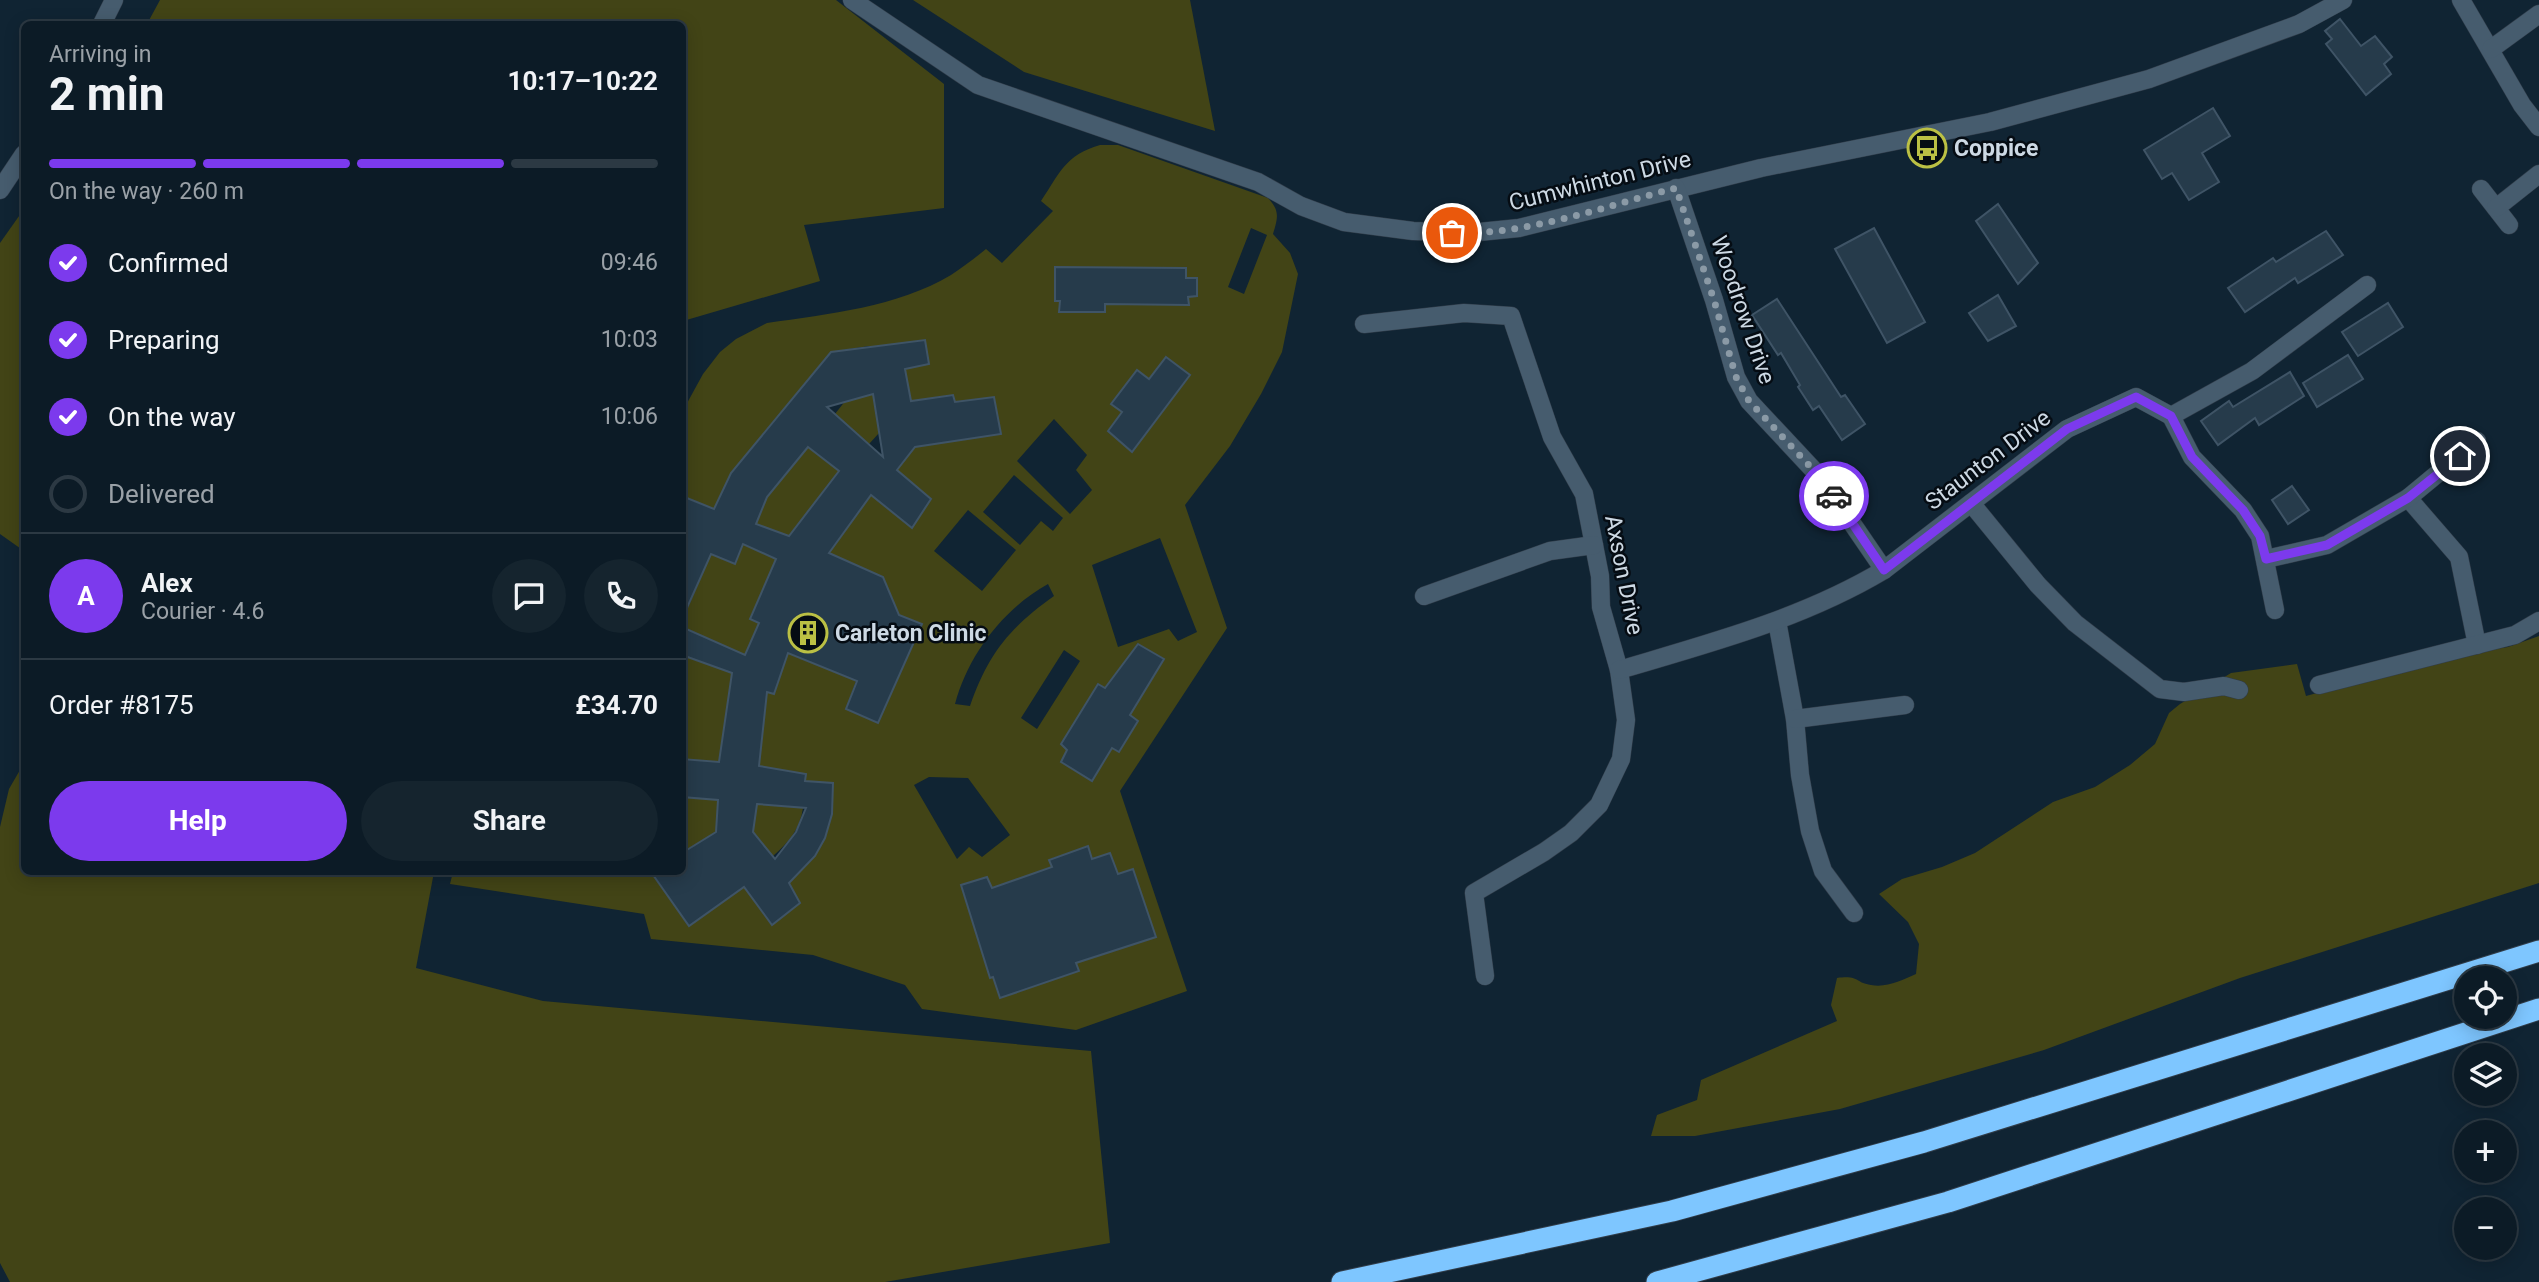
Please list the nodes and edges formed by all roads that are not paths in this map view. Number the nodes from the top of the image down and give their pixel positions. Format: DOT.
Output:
graph roads {
  1 [pos="114,0"];
  2 [pos="852,0"];
  3 [pos="2343,0"];
  4 [pos="2461,0"];
  5 [pos="2539,14"];
  6 [pos="104,21"];
  7 [pos="2491,49"];
  8 [pos="2539,127"];
  9 [pos="21,158"];
  10 [pos="2539,174"];
  11 [pos="1676,188"];
  12 [pos="2481,189"];
  13 [pos="0,190"];
  14 [pos="2496,208"];
  15 [pos="2509,225"];
  16 [pos="2367,285"];
  17 [pos="1364,324"];
  18 [pos="2171,416"];
  19 [pos="2477,442"];
  20 [pos="2408,498"];
  21 [pos="1971,503"];
  22 [pos="1594,545"];
  23 [pos="2266,559"];
  24 [pos="1884,570"];
  25 [pos="1424,596"];
  26 [pos="2276,610"];
  27 [pos="1777,621"];
  28 [pos="2539,621"];
  29 [pos="2477,645"];
  30 [pos="1619,670"];
  31 [pos="2319,685"];
  32 [pos="2239,690"];
  33 [pos="1905,705"];
  34 [pos="1795,719"];
  35 [pos="1854,913"];
  36 [pos="2539,951"];
  37 [pos="1485,976"];
  38 [pos="2539,1009"];
  39 [pos="1342,1282"];
  40 [pos="1657,1282"];
  1 -- 6 [label="street"];
  2 -- 11 [label="street, Cumwhinton Drive"];
  3 -- 11 [label="street, Cumwhinton Drive"];
  4 -- 7 [label="street"];
  5 -- 7 [label="street"];
  7 -- 8 [label="street"];
  9 -- 13 [label="street"];
  10 -- 14 [label="street"];
  11 -- 24 [label="street, Woodrow Drive"];
  12 -- 14 [label="street"];
  14 -- 15 [label="street"];
  16 -- 18 [label="street"];
  17 -- 22 [label="street, Axson Drive"];
  18 -- 21 [label="street, Staunton Drive"];
  18 -- 23 [label="street"];
  19 -- 20 [label="street"];
  20 -- 23 [label="street"];
  20 -- 29 [label="street"];
  21 -- 24 [label="street, Staunton Drive"];
  21 -- 32 [label="street"];
  22 -- 25 [label="street"];
  22 -- 30 [label="street, Axson Drive"];
  23 -- 26 [label="street"];
  24 -- 27 [label="street, Staunton Drive"];
  27 -- 30 [label="street, Staunton Drive"];
  27 -- 34 [label="street"];
  28 -- 29 [label="street"];
  29 -- 31 [label="street"];
  30 -- 37 [label="street, Axson Drive"];
  33 -- 34 [label="street"];
  34 -- 35 [label="street"];
  36 -- 39 [label="highway"];
  38 -- 40 [label="highway"];
}
